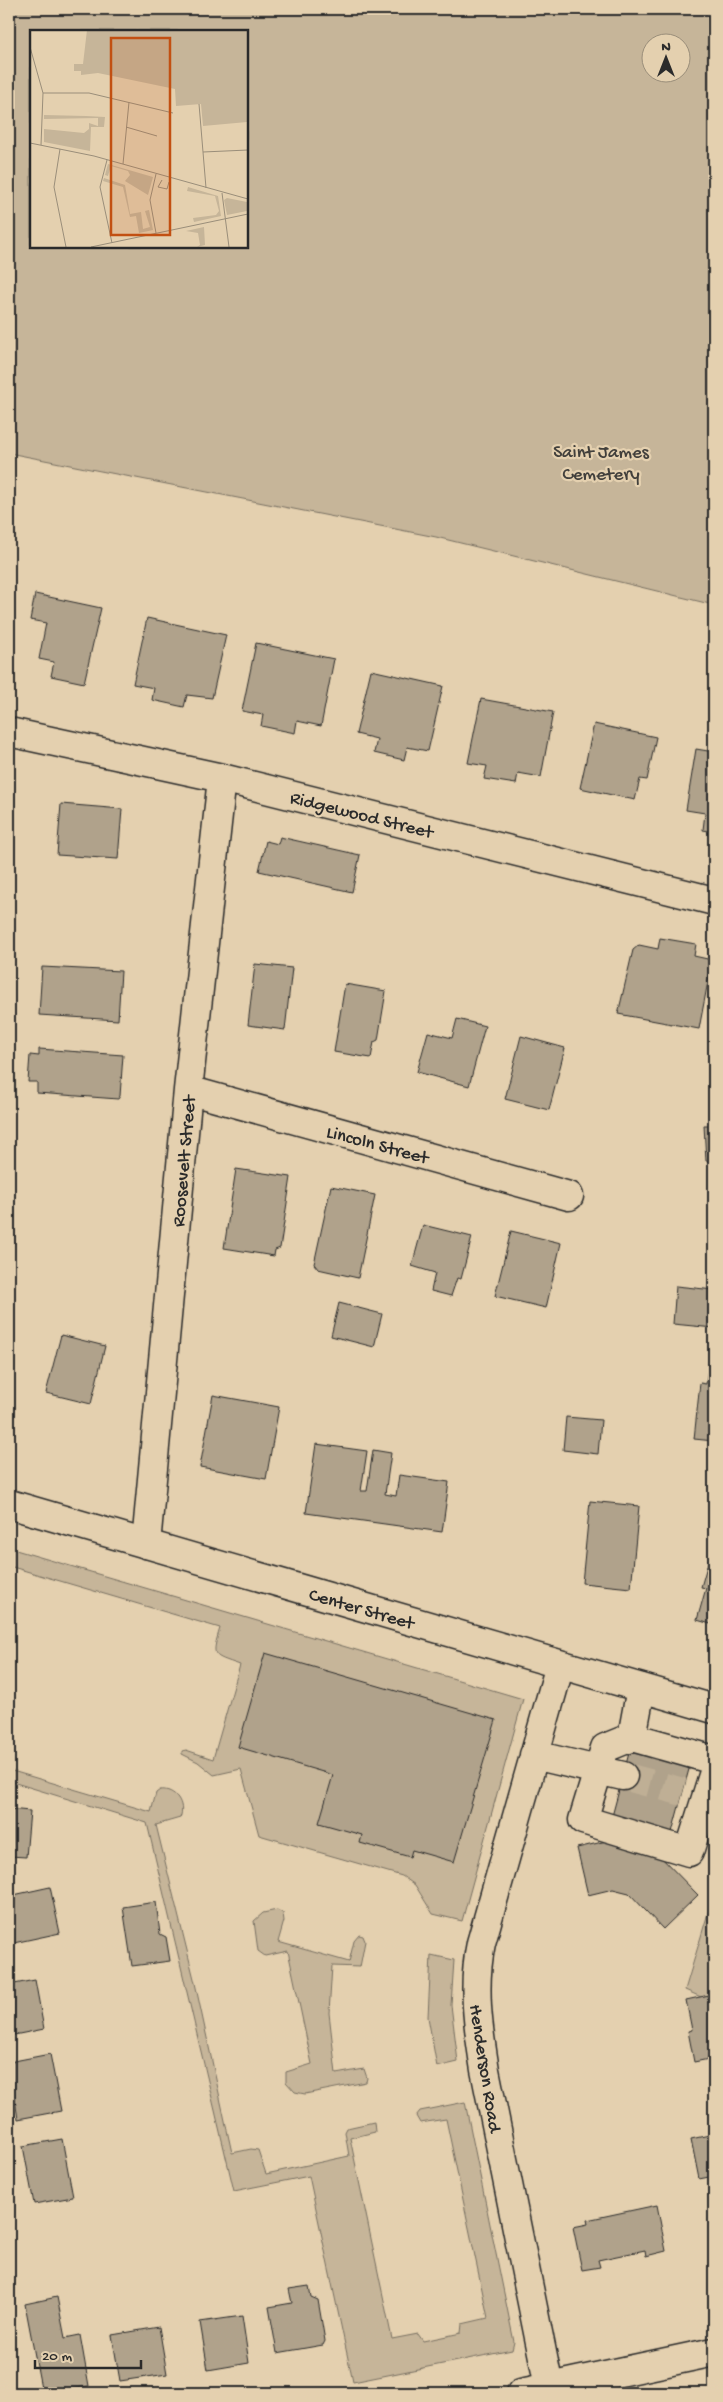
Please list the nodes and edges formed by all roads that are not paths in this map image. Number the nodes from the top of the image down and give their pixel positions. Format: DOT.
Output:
graph roads {
  1 [pos="9,732"];
  2 [pos="222,778"];
  3 [pos="714,901"];
  4 [pos="188,1090"];
  5 [pos="569,1196"];
  6 [pos="9,1504"];
  7 [pos="146,1544"];
  8 [pos="560,1664"];
  9 [pos="641,1688"];
  10 [pos="714,1709"];
  11 [pos="632,1737"];
  12 [pos="534,1755"];
  13 [pos="714,1760"];
  14 [pos="611,1774"];
  15 [pos="701,1787"];
  16 [pos="714,2352"];
  17 [pos="549,2387"];
  18 [pos="520,2393"];
  1 -- 2 [label="street, Ridgewood Street"];
  2 -- 3 [label="street, Ridgewood Street"];
  2 -- 4 [label="street, Roosevelt Street"];
  4 -- 5 [label="street, Lincoln Street"];
  4 -- 7 [label="street, Roosevelt Street"];
  6 -- 7 [label="street, Center Street"];
  7 -- 8 [label="street, Center Street"];
  8 -- 9 [label="street, Center Street"];
  8 -- 12 [label="street, Henderson Road"];
  9 -- 10 [label="street, Center Street"];
  9 -- 11 [label="street"];
  11 -- 13 [label="street"];
  11 -- 14 [label="street"];
  12 -- 14 [label="street"];
  12 -- 17 [label="street, Henderson Road"];
  14 -- 15 [label="street"];
  16 -- 17 [label="street"];
  17 -- 18 [label="street"];
}
